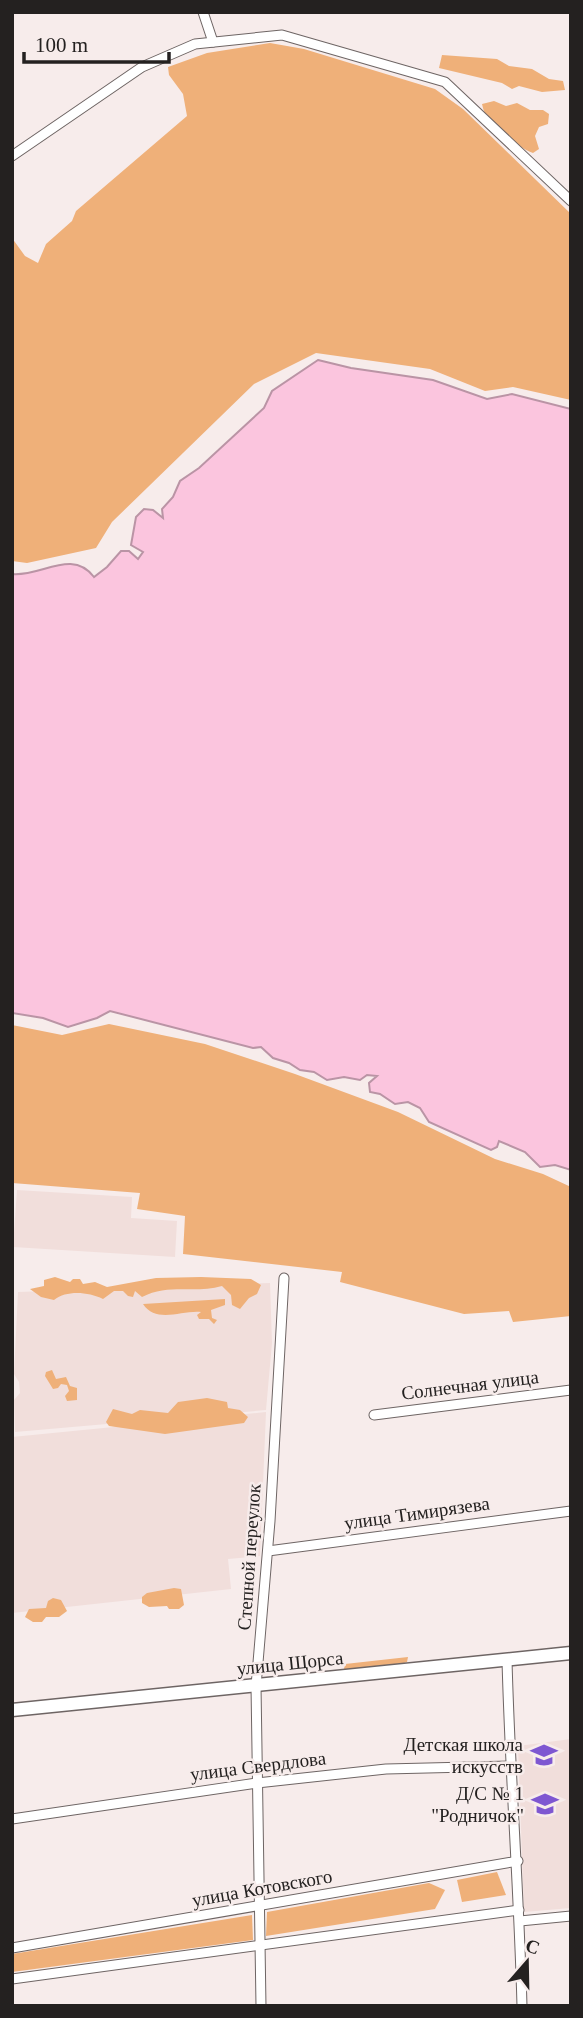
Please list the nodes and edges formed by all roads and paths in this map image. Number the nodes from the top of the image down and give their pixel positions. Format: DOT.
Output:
graph roads {
  1 [pos="203,12"];
  2 [pos="213,43"];
  3 [pos="12,156"];
  4 [pos="571,201"];
  5 [pos="284,1278"];
  6 [pos="571,1390"];
  7 [pos="374,1415"];
  8 [pos="571,1511"];
  9 [pos="268,1551"];
  10 [pos="571,1653"];
  11 [pos="507,1660"];
  12 [pos="256,1686"];
  13 [pos="12,1710"];
  14 [pos="510,1766"];
  15 [pos="257,1783"];
  16 [pos="12,1819"];
  17 [pos="518,1861"];
  18 [pos="260,1906"];
  19 [pos="519,1915"];
  20 [pos="571,1916"];
  21 [pos="259,1946"];
  22 [pos="12,1948"];
  23 [pos="12,1979"];
  24 [pos="261,2006"];
  25 [pos="522,2006"];
  1 -- 2 [label="street"];
  2 -- 3 [label="street"];
  2 -- 4 [label="street"];
  5 -- 9 [label="street, Степной переулок"];
  6 -- 7 [label="street, Солнечная улица"];
  8 -- 9 [label="street, улица Тимирязева"];
  9 -- 12 [label="street, Степной переулок"];
  10 -- 11 [label="street, улица Щорса"];
  11 -- 12 [label="street, улица Щорса"];
  11 -- 14 [label="street"];
  12 -- 13 [label="street, улица Щорса"];
  12 -- 15 [label="street, Степной переулок"];
  14 -- 15 [label="street, улица Свердлова"];
  14 -- 17 [label="street"];
  15 -- 16 [label="street, улица Свердлова"];
  15 -- 18 [label="street, Степной переулок"];
  17 -- 18 [label="street, улица Котовского"];
  17 -- 19 [label="street"];
  18 -- 21 [label="street, Степной переулок"];
  18 -- 22 [label="street, улица Котовского"];
  19 -- 20 [label="street"];
  19 -- 21 [label="street"];
  19 -- 25 [label="street"];
  21 -- 23 [label="street"];
  21 -- 24 [label="street, Степной переулок"];
}
